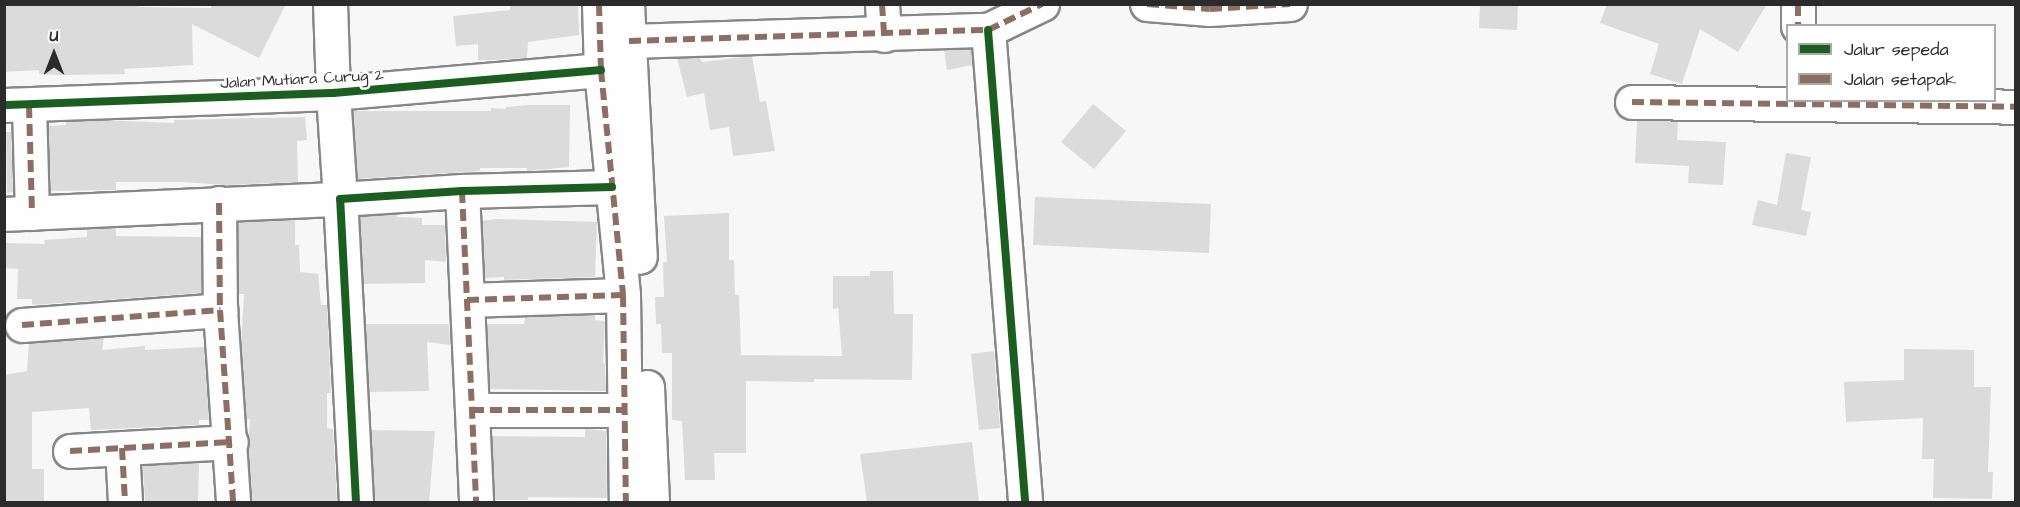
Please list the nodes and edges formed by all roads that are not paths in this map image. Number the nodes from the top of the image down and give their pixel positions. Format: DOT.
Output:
graph roads {
  1 [pos="330,4"];
  2 [pos="599,4"];
  3 [pos="627,4"];
  4 [pos="1042,4"];
  5 [pos="1147,4"];
  6 [pos="1290,4"];
  7 [pos="1798,4"];
  8 [pos="883,20"];
  9 [pos="1798,24"];
  10 [pos="988,30"];
  11 [pos="629,41"];
  12 [pos="601,70"];
  13 [pos="333,93"];
  14 [pos="1632,102"];
  15 [pos="1799,102"];
  16 [pos="17,106"];
  17 [pos="2016,107"];
  18 [pos="612,187"];
  19 [pos="462,191"];
  20 [pos="340,199"];
  21 [pos="219,203"];
  22 [pos="18,214"];
  23 [pos="623,295"];
  24 [pos="467,300"];
  25 [pos="220,310"];
  26 [pos="22,325"];
  27 [pos="472,410"];
  28 [pos="626,410"];
  29 [pos="231,442"];
  30 [pos="122,448"];
  31 [pos="70,451"];
  32 [pos="125,502"];
  33 [pos="233,502"];
  34 [pos="356,502"];
  35 [pos="477,502"];
  36 [pos="626,502"];
  37 [pos="652,502"];
  38 [pos="1025,502"];
  1 -- 13 [label="street, Jalan Mutiara Curug 2"];
  2 -- 12 [label="street"];
  3 -- 11 [label="street"];
  4 -- 10 [label="street"];
  5 -- 6 [label="street"];
  7 -- 9 [label="street"];
  8 -- 10 [label="street"];
  8 -- 11 [label="street"];
  10 -- 38 [label="street"];
  11 -- 37 [label="street"];
  12 -- 13 [label="street, Jalan Mutiara Curug 2"];
  12 -- 18 [label="street"];
  13 -- 16 [label="street, Jalan Mutiara Curug 2"];
  13 -- 20 [label="street, Jalan Mutiara Curug 2"];
  14 -- 15 [label="street"];
  15 -- 17 [label="street"];
  16 -- 22 [label="street, Jalan Mutiara Curug 2"];
  18 -- 19 [label="street, Jalan Mutiara Curug 2"];
  18 -- 23 [label="street"];
  19 -- 20 [label="street, Jalan Mutiara Curug 2"];
  19 -- 24 [label="street"];
  20 -- 21 [label="street, Jalan Mutiara Curug 2"];
  20 -- 34 [label="street, Jalan Mutiara Curug 2"];
  21 -- 22 [label="street, Jalan Mutiara Curug 2"];
  21 -- 25 [label="street"];
  23 -- 24 [label="street"];
  23 -- 28 [label="street"];
  24 -- 27 [label="street"];
  25 -- 26 [label="street"];
  25 -- 29 [label="street"];
  27 -- 28 [label="street"];
  27 -- 35 [label="street"];
  28 -- 36 [label="street"];
  29 -- 30 [label="street"];
  29 -- 33 [label="street"];
  30 -- 31 [label="street"];
  30 -- 32 [label="street"];
}
